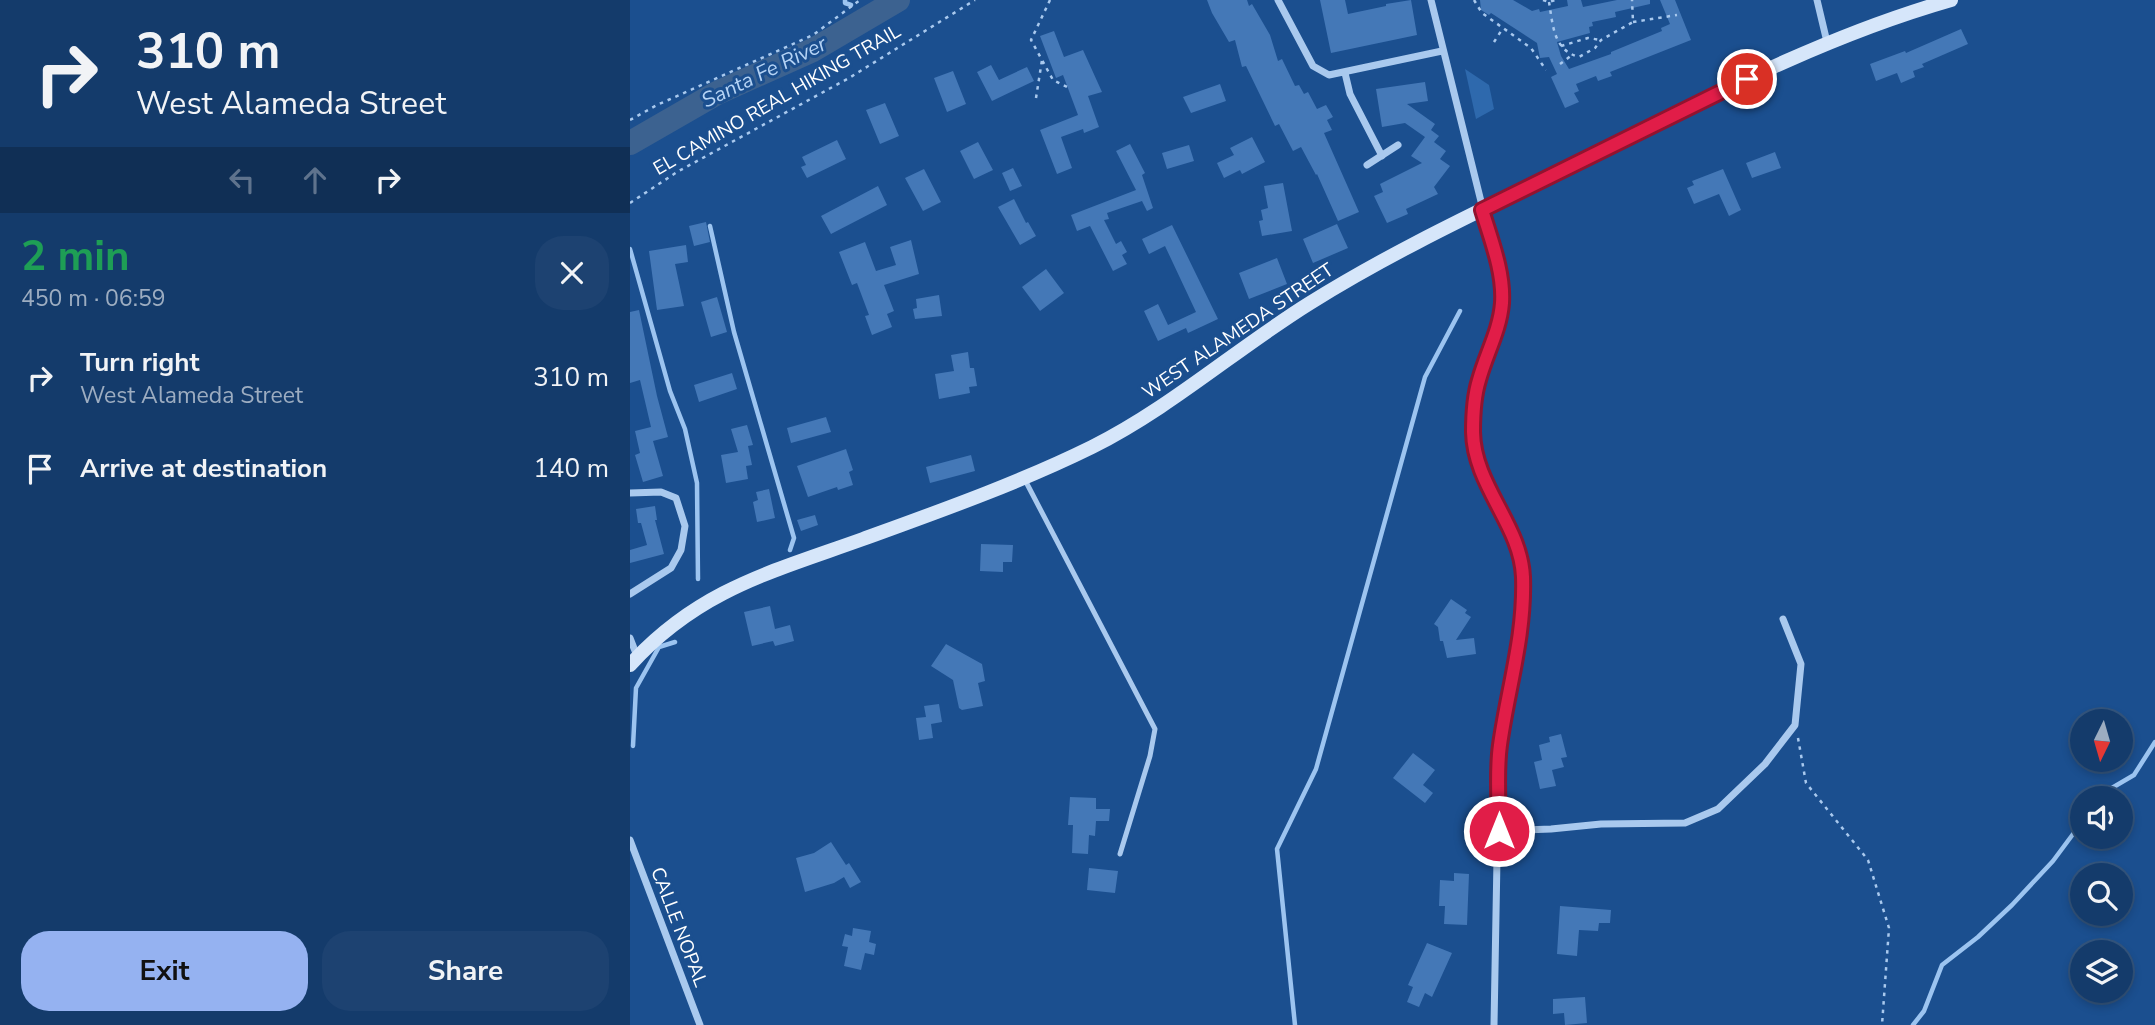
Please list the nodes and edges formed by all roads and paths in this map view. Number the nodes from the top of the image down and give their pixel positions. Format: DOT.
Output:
graph roads {
  1 [pos="860,0"];
  2 [pos="975,0"];
  3 [pos="1050,0"];
  4 [pos="1278,0"];
  5 [pos="1431,0"];
  6 [pos="1474,0"];
  7 [pos="1543,0"];
  8 [pos="1555,0"];
  9 [pos="1632,0"];
  10 [pos="1817,0"];
  11 [pos="1951,0"];
  12 [pos="1549,2"];
  13 [pos="1676,15"];
  14 [pos="1633,22"];
  15 [pos="1503,28"];
  16 [pos="1601,40"];
  17 [pos="1494,42"];
  18 [pos="1827,42"];
  19 [pos="1561,46"];
  20 [pos="1442,51"];
  21 [pos="1572,55"];
  22 [pos="1042,60"];
  23 [pos="1560,64"];
  24 [pos="1546,71"];
  25 [pos="1345,73"];
  26 [pos="1067,87"];
  27 [pos="1036,98"];
  28 [pos="630,120"];
  29 [pos="1398,145"];
  30 [pos="1382,156"];
  31 [pos="1367,165"];
  32 [pos="630,203"];
  33 [pos="1482,210"];
  34 [pos="1024,477"];
  35 [pos="630,493"];
  36 [pos="630,594"];
  37 [pos="1783,619"];
  38 [pos="630,638"];
  39 [pos="634,661"];
  40 [pos="1795,724"];
  41 [pos="1499,831"];
  42 [pos="630,840"];
  43 [pos="1120,854"];
  44 [pos="700,1025"];
  45 [pos="1494,1025"];
  46 [pos="1882,1025"];
  1 -- 28 [label="path"];
  2 -- 32 [label="path, EL CAMINO REAL HIKING TRAIL"];
  3 -- 22 [label="path"];
  4 -- 25 [label="street"];
  5 -- 20 [label="street"];
  6 -- 15 [label="path"];
  7 -- 12 [label="path"];
  8 -- 12 [label="path"];
  9 -- 14 [label="path"];
  10 -- 18 [label="street"];
  11 -- 18 [label="street, WEST ALAMEDA STREET"];
  12 -- 19 [label="path"];
  13 -- 14 [label="path"];
  14 -- 16 [label="path"];
  15 -- 17 [label="path"];
  15 -- 24 [label="path"];
  16 -- 19 [label="path"];
  16 -- 21 [label="path"];
  18 -- 33 [label="street, WEST ALAMEDA STREET"];
  19 -- 21 [label="path"];
  20 -- 25 [label="street"];
  20 -- 33 [label="street"];
  21 -- 23 [label="path"];
  22 -- 26 [label="path"];
  22 -- 27 [label="path"];
  25 -- 30 [label="street"];
  29 -- 30 [label="street"];
  30 -- 31 [label="street"];
  33 -- 34 [label="street, WEST ALAMEDA STREET"];
  33 -- 41 [label="street"];
  34 -- 39 [label="street, WEST ALAMEDA STREET"];
  34 -- 43 [label="lane"];
  35 -- 36 [label="street"];
  37 -- 40 [label="street"];
  38 -- 39 [label="street"];
  40 -- 41 [label="street"];
  40 -- 46 [label="path"];
  41 -- 45 [label="street"];
  42 -- 44 [label="street, CALLE NOPAL"];
}
